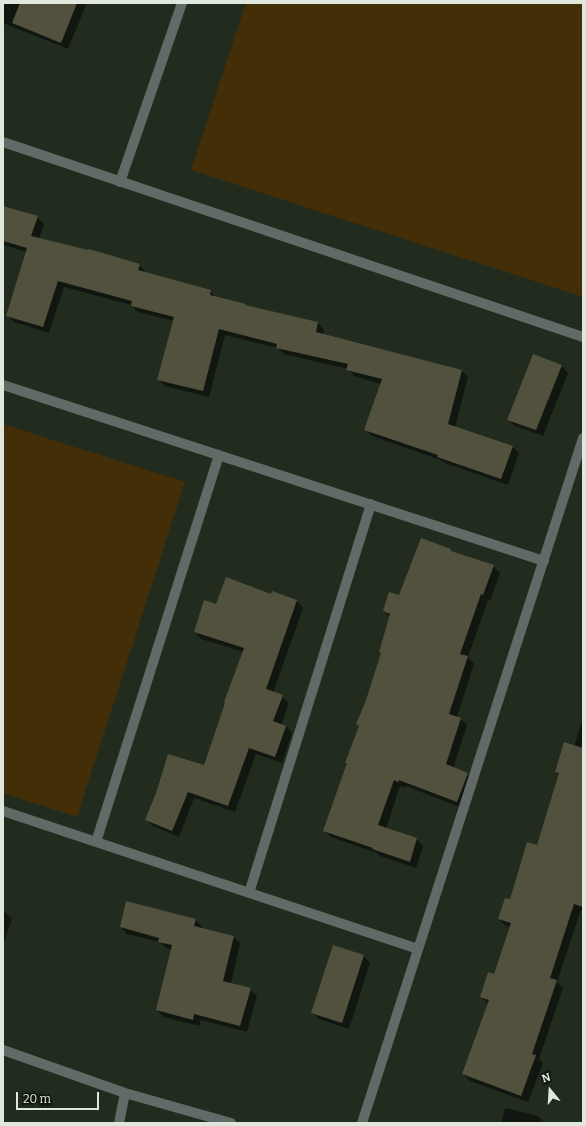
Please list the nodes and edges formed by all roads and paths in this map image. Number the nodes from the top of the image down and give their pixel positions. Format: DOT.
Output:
graph roads {
  1 [pos="182,3"];
  2 [pos="3,142"];
  3 [pos="120,182"];
  4 [pos="583,337"];
  5 [pos="3,385"];
  6 [pos="583,438"];
  7 [pos="219,455"];
  8 [pos="371,504"];
  9 [pos="544,561"];
  10 [pos="3,812"];
  11 [pos="96,842"];
  12 [pos="249,893"];
  13 [pos="418,949"];
  14 [pos="3,1050"];
  15 [pos="125,1093"];
  16 [pos="119,1123"];
  17 [pos="231,1123"];
  18 [pos="362,1123"];
  1 -- 3 [label="street"];
  2 -- 3 [label="street"];
  3 -- 4 [label="street"];
  5 -- 7 [label="street"];
  6 -- 9 [label="street"];
  7 -- 8 [label="street"];
  7 -- 11 [label="street"];
  8 -- 9 [label="street"];
  8 -- 12 [label="street"];
  9 -- 13 [label="street"];
  10 -- 11 [label="street"];
  11 -- 12 [label="street"];
  12 -- 13 [label="street"];
  13 -- 18 [label="street"];
  14 -- 15 [label="street"];
  15 -- 16 [label="street"];
  15 -- 17 [label="street"];
}
